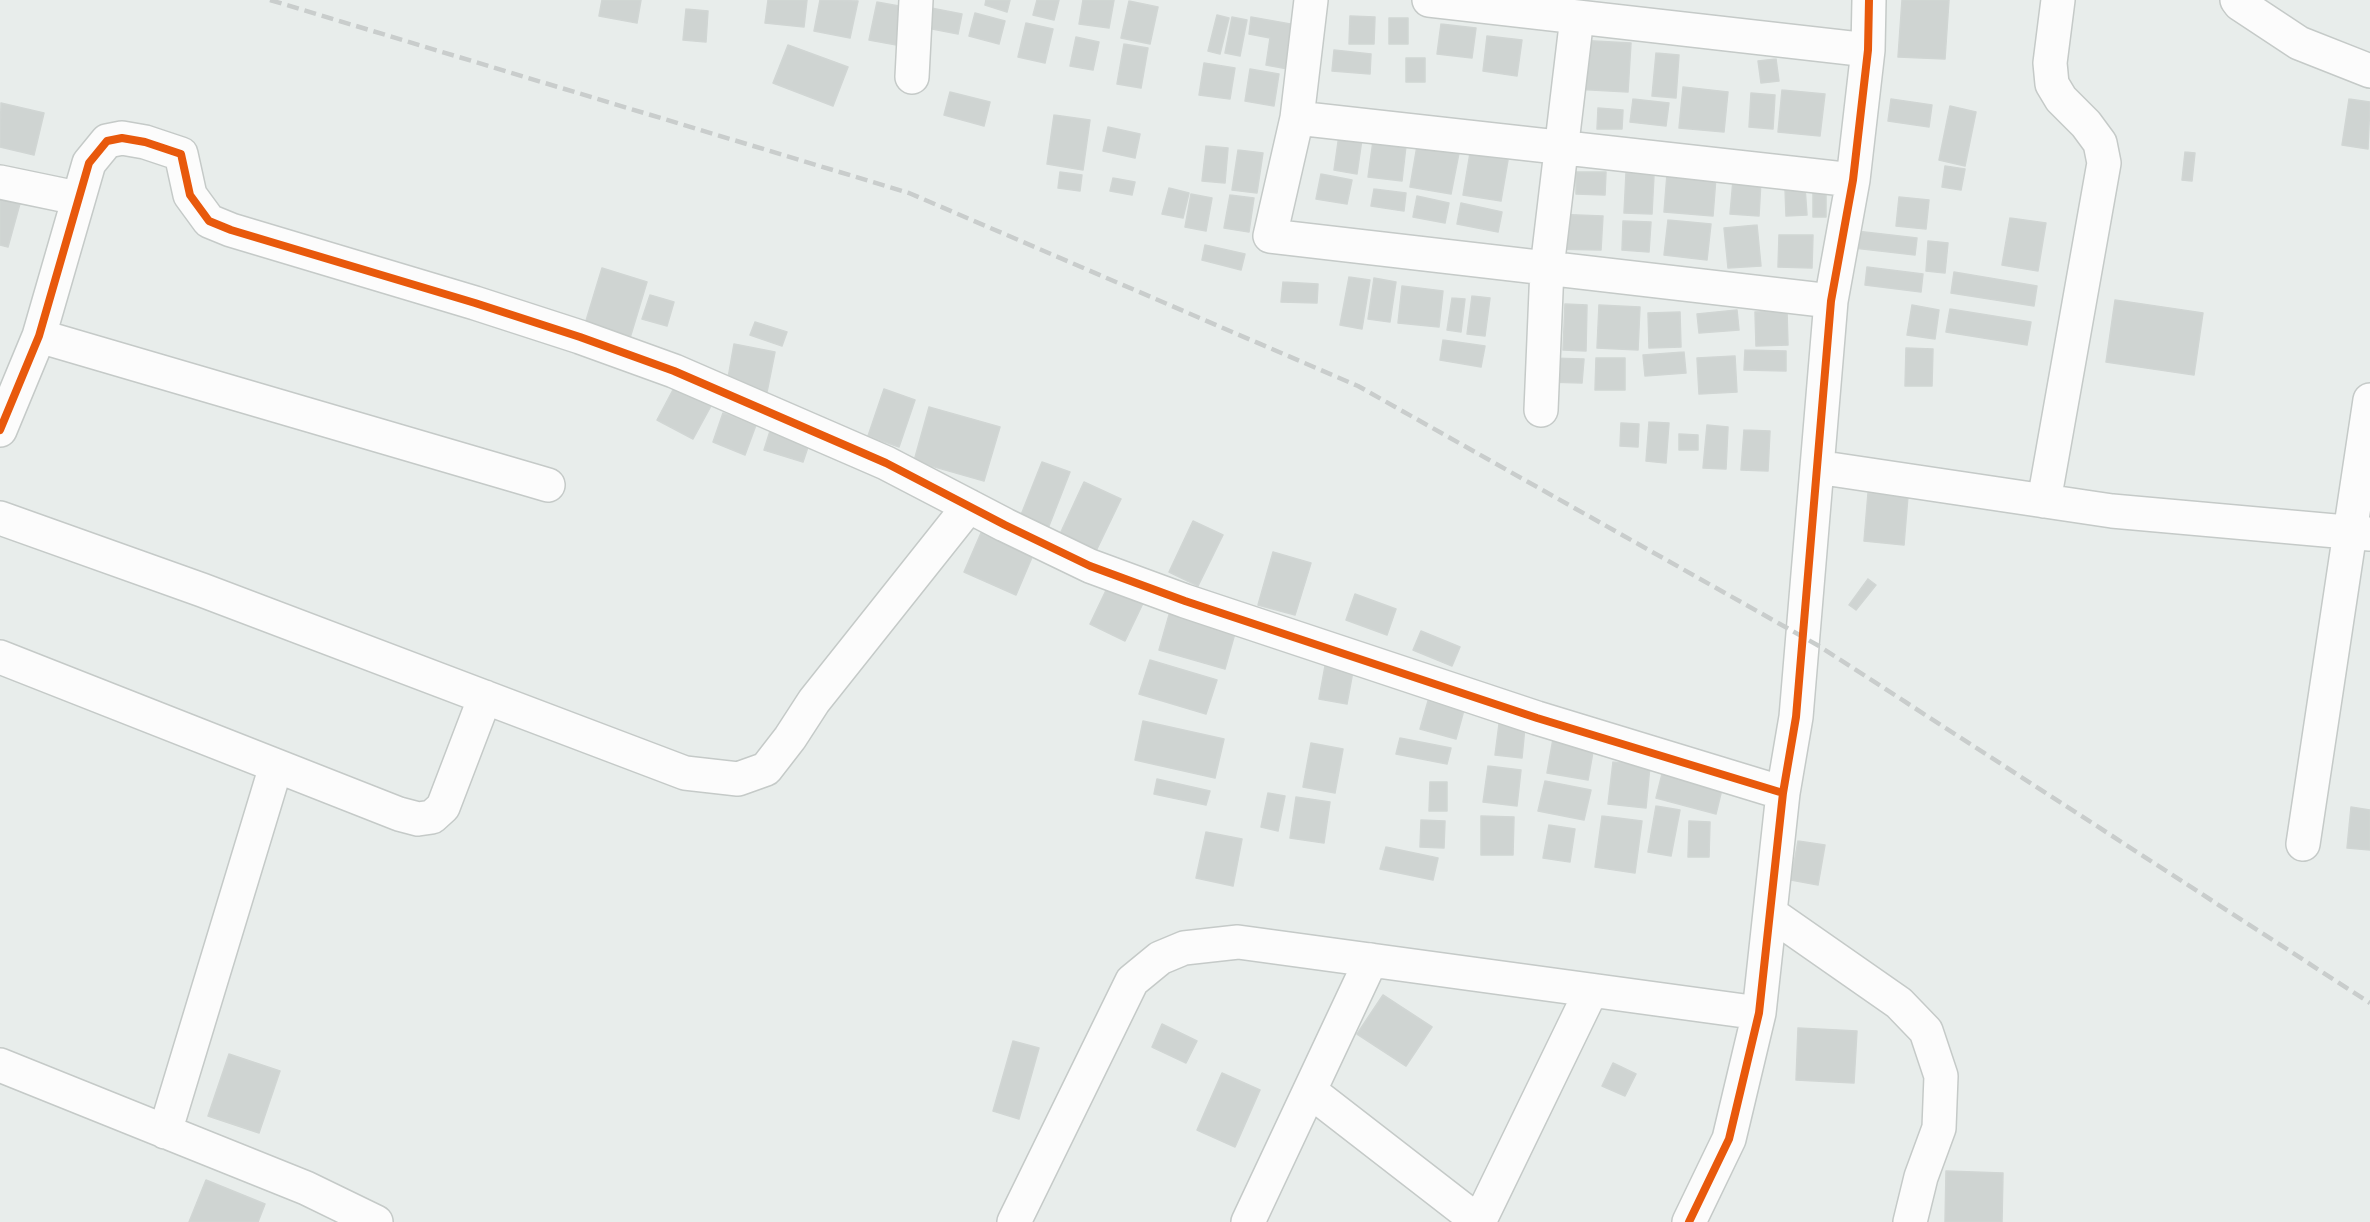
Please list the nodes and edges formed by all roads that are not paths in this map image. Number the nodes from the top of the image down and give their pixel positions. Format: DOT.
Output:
graph roads {
  1 [pos="916,0"];
  2 [pos="1311,0"];
  3 [pos="1429,0"];
  4 [pos="1869,0"];
  5 [pos="2058,0"];
  6 [pos="2237,0"];
  7 [pos="1577,17"];
  8 [pos="1868,50"];
  9 [pos="2370,71"];
  10 [pos="912,77"];
  11 [pos="1297,118"];
  12 [pos="1562,147"];
  13 [pos="1853,180"];
  14 [pos="0,182"];
  15 [pos="77,198"];
  16 [pos="1546,268"];
  17 [pos="1831,301"];
  18 [pos="39,336"];
  19 [pos="2370,400"];
  20 [pos="1541,410"];
  21 [pos="0,429"];
  22 [pos="1817,467"];
  23 [pos="548,486"];
  24 [pos="2044,501"];
  25 [pos="969,506"];
  26 [pos="0,518"];
  27 [pos="2360,533"];
  28 [pos="0,657"];
  29 [pos="485,697"];
  30 [pos="276,766"];
  31 [pos="1783,793"];
  32 [pos="2303,844"];
  33 [pos="1770,913"];
  34 [pos="1371,960"];
  35 [pos="1591,992"];
  36 [pos="1759,1013"];
  37 [pos="0,1065"];
  38 [pos="1310,1091"];
  39 [pos="165,1132"];
  40 [pos="376,1222"];
  41 [pos="1014,1222"];
  42 [pos="1248,1222"];
  43 [pos="1479,1222"];
  44 [pos="1689,1222"];
  45 [pos="1910,1222"];
  1 -- 10 [label="street"];
  2 -- 11 [label="street"];
  3 -- 7 [label="street"];
  4 -- 8 [label="street"];
  5 -- 24 [label="street"];
  6 -- 9 [label="street"];
  7 -- 8 [label="street"];
  7 -- 12 [label="street"];
  8 -- 13 [label="street"];
  11 -- 12 [label="street"];
  11 -- 16 [label="street"];
  12 -- 13 [label="street"];
  12 -- 16 [label="street"];
  13 -- 17 [label="street"];
  14 -- 15 [label="street"];
  15 -- 18 [label="street"];
  15 -- 25 [label="street"];
  16 -- 17 [label="street"];
  16 -- 20 [label="street"];
  17 -- 22 [label="street"];
  18 -- 21 [label="street"];
  18 -- 23 [label="street"];
  19 -- 27 [label="street"];
  22 -- 24 [label="street"];
  22 -- 31 [label="street"];
  24 -- 27 [label="street"];
  25 -- 29 [label="street"];
  25 -- 31 [label="street"];
  26 -- 29 [label="street"];
  27 -- 32 [label="street"];
  28 -- 30 [label="street"];
  29 -- 30 [label="street"];
  30 -- 39 [label="street"];
  31 -- 33 [label="street"];
  33 -- 36 [label="street"];
  33 -- 45 [label="street"];
  34 -- 35 [label="street"];
  34 -- 38 [label="street"];
  34 -- 41 [label="street"];
  35 -- 36 [label="street"];
  35 -- 43 [label="street"];
  36 -- 44 [label="street"];
  37 -- 39 [label="street"];
  38 -- 42 [label="street"];
  38 -- 43 [label="street"];
  39 -- 40 [label="street"];
}
